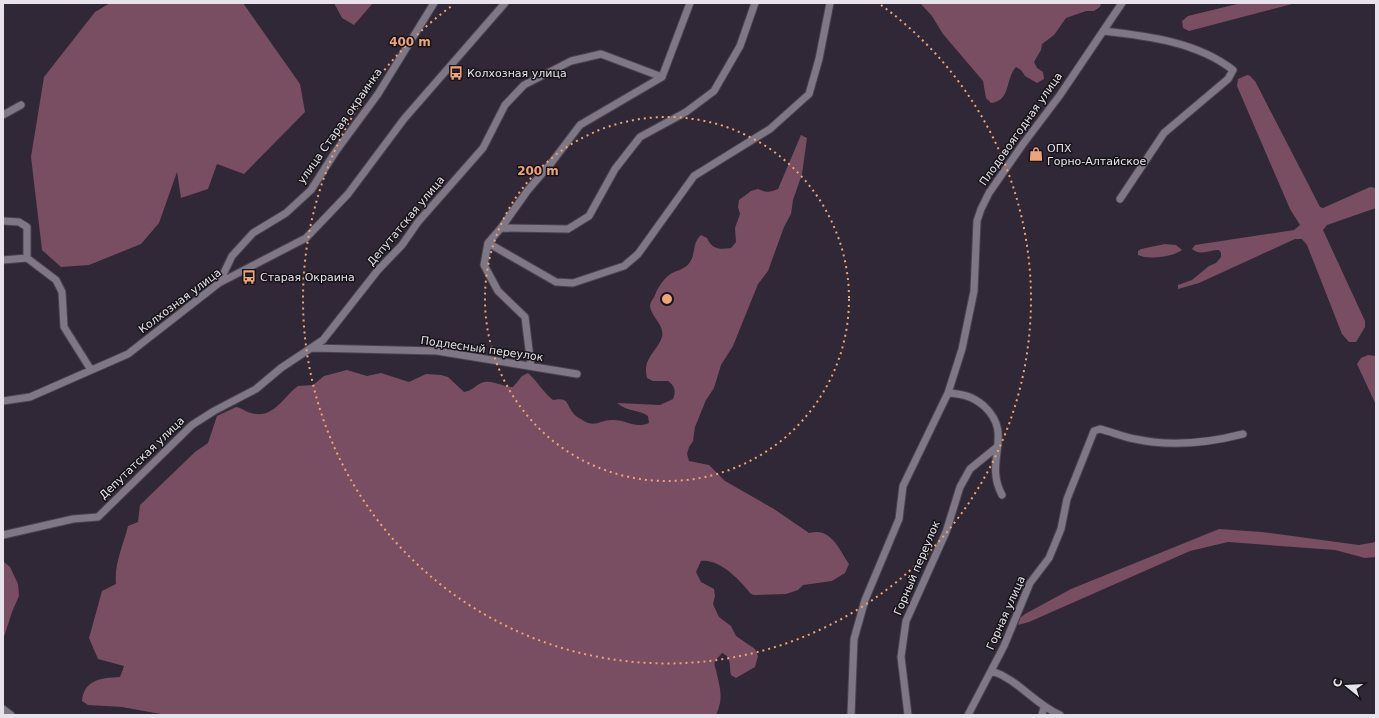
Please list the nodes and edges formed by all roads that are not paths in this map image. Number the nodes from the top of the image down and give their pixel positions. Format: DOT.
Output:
graph roads {
  1 [pos="434,3"];
  2 [pos="505,3"];
  3 [pos="690,3"];
  4 [pos="755,3"];
  5 [pos="830,3"];
  6 [pos="1122,3"];
  7 [pos="1103,31"];
  8 [pos="662,77"];
  9 [pos="21,106"];
  10 [pos="3,115"];
  11 [pos="1120,199"];
  12 [pos="3,221"];
  13 [pos="501,228"];
  14 [pos="488,243"];
  15 [pos="27,258"];
  16 [pos="3,260"];
  17 [pos="219,283"];
  18 [pos="312,348"];
  19 [pos="531,366"];
  20 [pos="90,370"];
  21 [pos="577,374"];
  22 [pos="948,393"];
  23 [pos="3,401"];
  24 [pos="1243,434"];
  25 [pos="997,447"];
  26 [pos="1002,494"];
  27 [pos="3,535"];
  28 [pos="992,671"];
  29 [pos="1044,707"];
  30 [pos="3,709"];
  31 [pos="11,715"];
  32 [pos="851,715"];
  33 [pos="908,715"];
  34 [pos="968,715"];
  35 [pos="1042,715"];
  36 [pos="1060,715"];
  1 -- 17 [label="street, улица Старая окраинка"];
  2 -- 17 [label="street, Колхозная улица"];
  3 -- 8 [label="street"];
  4 -- 13 [label="street"];
  5 -- 14 [label="street"];
  6 -- 7 [label="street, Плодовоягодная улица"];
  7 -- 11 [label="street"];
  7 -- 22 [label="street, Плодовоягодная улица"];
  8 -- 13 [label="street"];
  8 -- 18 [label="street, Депутатская улица"];
  9 -- 10 [label="street"];
  12 -- 15 [label="street"];
  13 -- 14 [label="street"];
  14 -- 19 [label="street"];
  15 -- 16 [label="street"];
  15 -- 20 [label="street"];
  17 -- 20 [label="street, Колхозная улица"];
  18 -- 19 [label="street, Подлесный переулок"];
  18 -- 27 [label="street, Депутатская улица"];
  19 -- 21 [label="street, Подлесный переулок"];
  20 -- 23 [label="street, Колхозная улица"];
  22 -- 25 [label="street"];
  22 -- 32 [label="street, Плодовоягодная улица"];
  24 -- 28 [label="street, Горная улица"];
  25 -- 26 [label="street"];
  25 -- 33 [label="street, Горный переулок"];
  28 -- 29 [label="street"];
  28 -- 34 [label="street, Горная улица"];
  29 -- 35 [label="street"];
  29 -- 36 [label="street"];
  30 -- 31 [label="street"];
}
